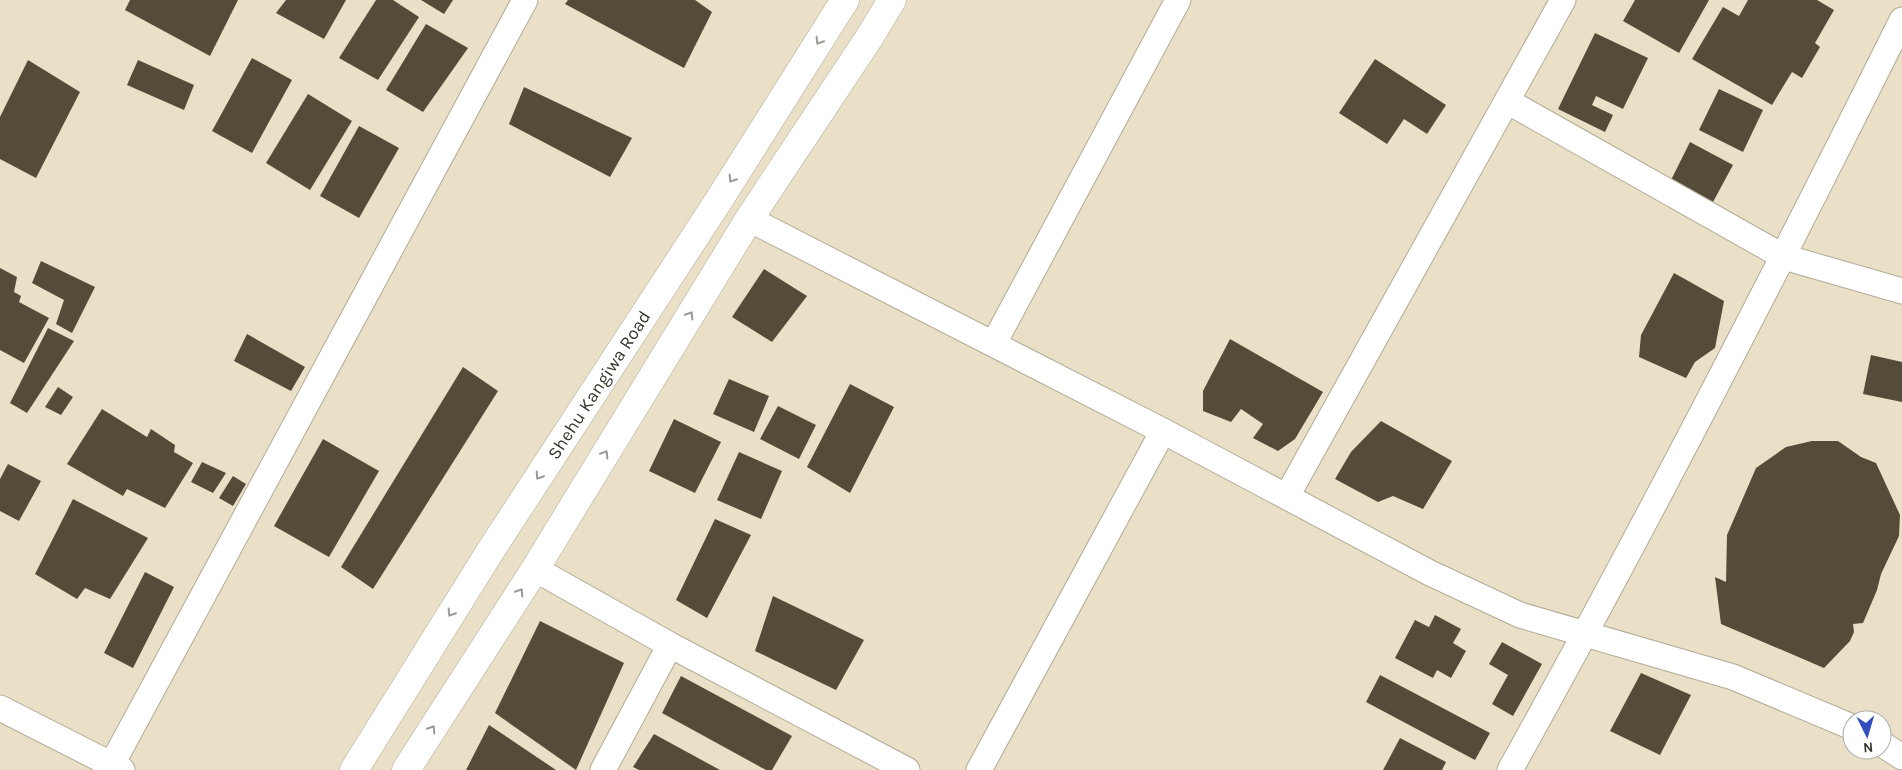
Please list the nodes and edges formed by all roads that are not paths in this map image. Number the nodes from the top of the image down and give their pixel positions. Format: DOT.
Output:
graph roads {
  1 [pos="525,0"];
  2 [pos="892,0"];
  3 [pos="1178,0"];
  4 [pos="1563,0"];
  5 [pos="840,8"];
  6 [pos="1902,20"];
  7 [pos="869,38"];
  8 [pos="1507,101"];
  9 [pos="749,219"];
  10 [pos="1784,257"];
  11 [pos="1902,291"];
  12 [pos="994,343"];
  13 [pos="1163,431"];
  14 [pos="1287,496"];
  15 [pos="534,569"];
  16 [pos="1586,633"];
  17 [pos="670,645"];
  18 [pos="0,708"];
  19 [pos="1842,723"];
  20 [pos="117,767"];
  21 [pos="354,770"];
  22 [pos="406,770"];
  23 [pos="603,770"];
  24 [pos="907,770"];
  25 [pos="979,770"];
  26 [pos="1510,770"];
  1 -- 20 [label="street"];
  2 -- 7 [label="main road"];
  3 -- 12 [label="street"];
  4 -- 8 [label="street"];
  5 -- 7 [label="main road"];
  5 -- 21 [label="main road, Shehu Kangiwa Road, one-way"];
  6 -- 10 [label="street"];
  7 -- 9 [label="main road"];
  8 -- 10 [label="street"];
  8 -- 14 [label="street"];
  9 -- 12 [label="street"];
  15 -- 9 [label="main road, one-way"];
  10 -- 11 [label="street"];
  10 -- 16 [label="street"];
  12 -- 13 [label="street"];
  13 -- 14 [label="street"];
  13 -- 25 [label="street"];
  14 -- 16 [label="street"];
  15 -- 17 [label="street"];
  22 -- 15 [label="main road, one-way"];
  16 -- 19 [label="street"];
  16 -- 26 [label="street"];
  17 -- 23 [label="street"];
  17 -- 24 [label="street"];
  18 -- 20 [label="street"];
}
